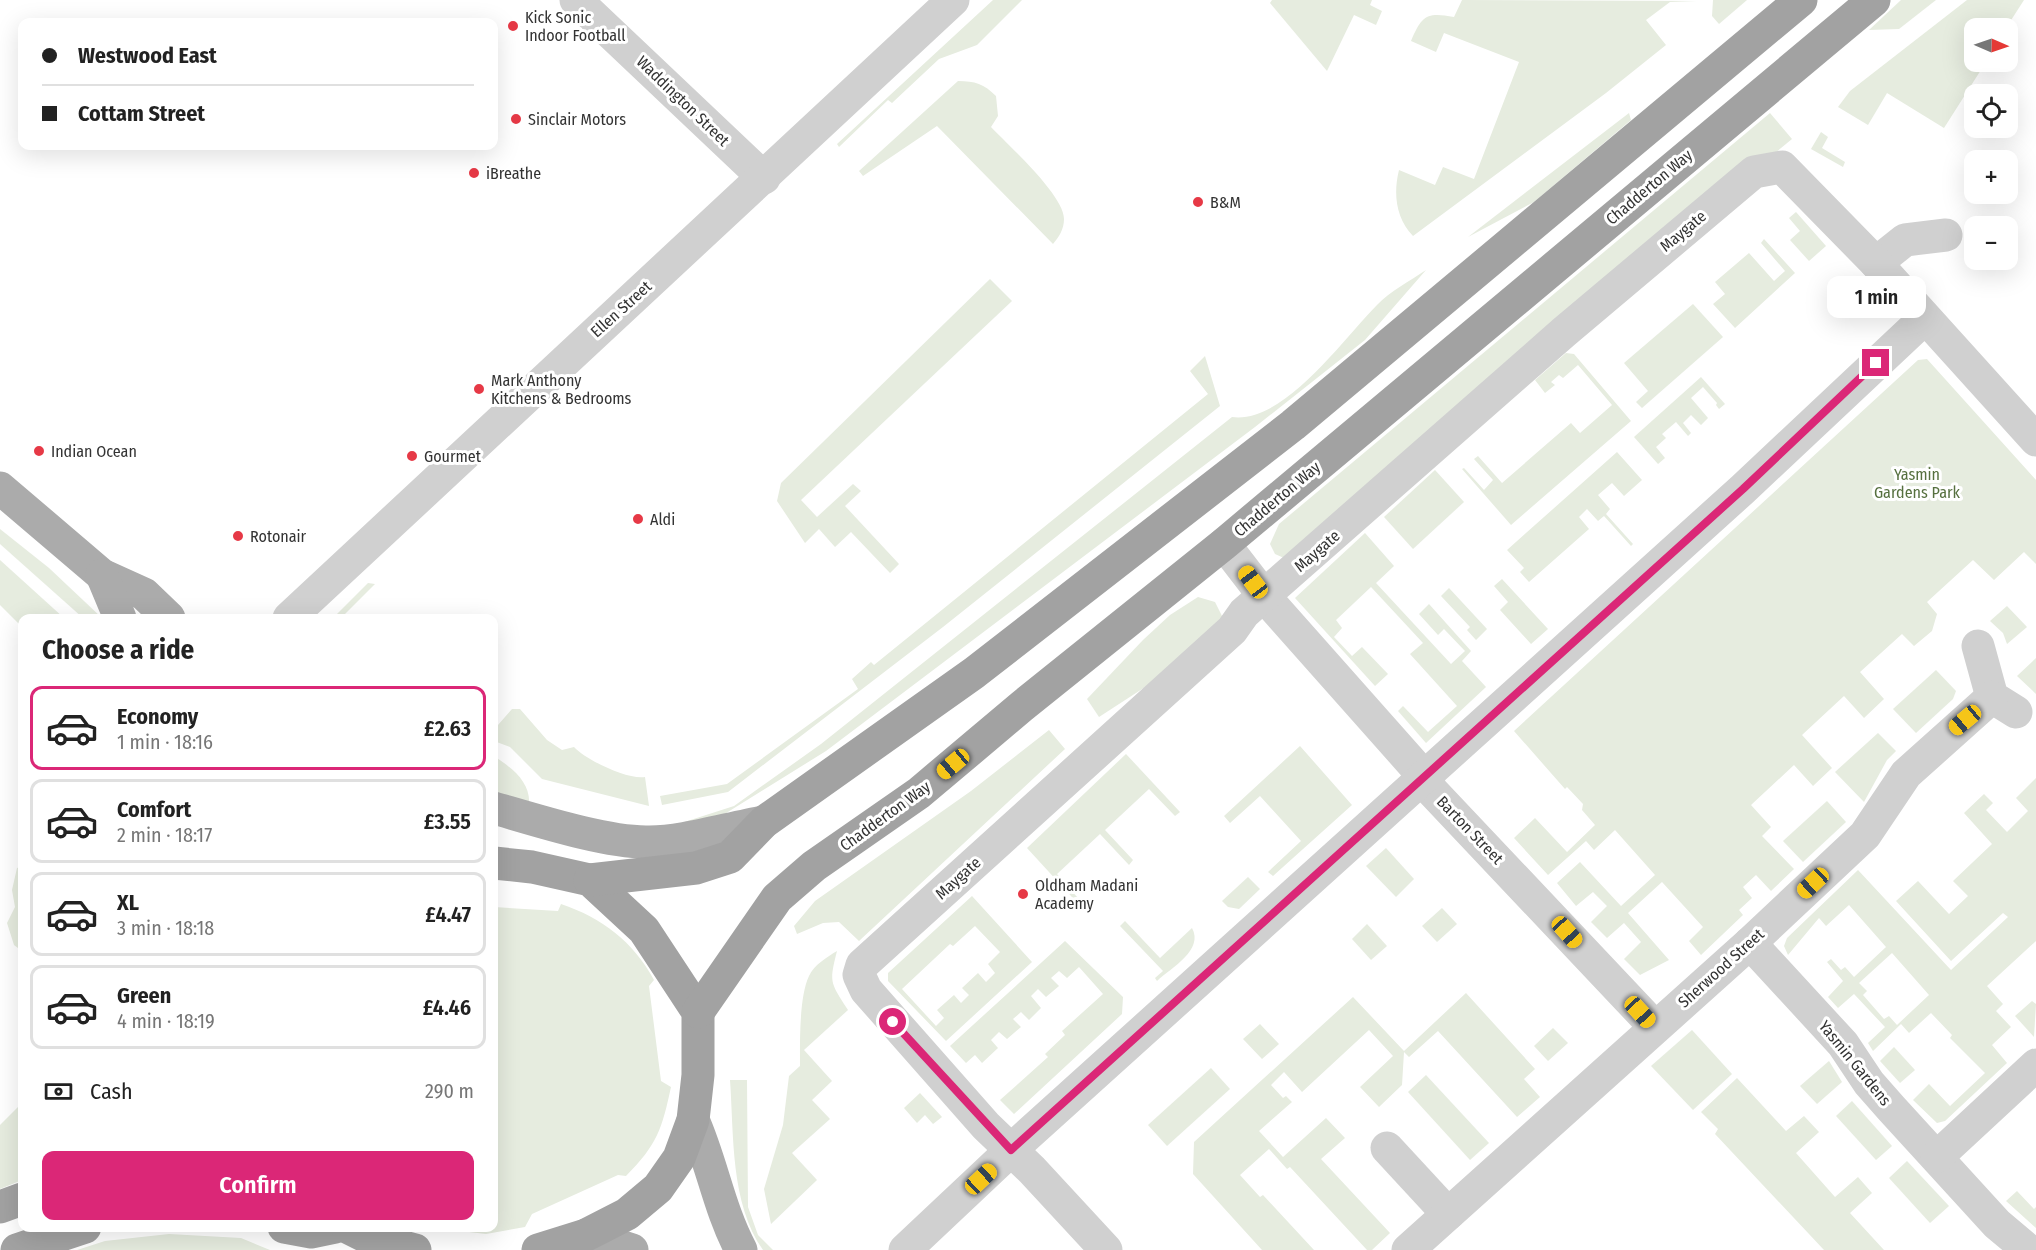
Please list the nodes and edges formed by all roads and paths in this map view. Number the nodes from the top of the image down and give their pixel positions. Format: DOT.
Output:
graph roads {
  1 [pos="576,0"];
  2 [pos="953,0"];
  3 [pos="1802,0"];
  4 [pos="1874,0"];
  5 [pos="764,178"];
  6 [pos="1946,235"];
  7 [pos="1876,263"];
  8 [pos="1925,318"];
  9 [pos="2036,440"];
  10 [pos="0,488"];
  11 [pos="1224,544"];
  12 [pos="102,574"];
  13 [pos="1264,596"];
  14 [pos="118,614"];
  15 [pos="165,614"];
  16 [pos="294,614"];
  17 [pos="1978,646"];
  18 [pos="1423,778"];
  19 [pos="498,809"];
  20 [pos="764,822"];
  21 [pos="498,863"];
  22 [pos="590,880"];
  23 [pos="1750,943"];
  24 [pos="698,1012"];
  25 [pos="1654,1027"];
  26 [pos="2036,1065"];
  27 [pos="693,1120"];
  28 [pos="1387,1148"];
  29 [pos="1011,1150"];
  30 [pos="1937,1157"];
  31 [pos="18,1200"];
  32 [pos="0,1207"];
  33 [pos="1448,1214"];
  34 [pos="70,1232"];
  35 [pos="586,1235"];
  36 [pos="362,1238"];
  37 [pos="17,1250"];
  38 [pos="415,1250"];
  39 [pos="538,1250"];
  40 [pos="632,1250"];
  41 [pos="741,1250"];
  42 [pos="904,1250"];
  43 [pos="1106,1250"];
  44 [pos="1408,1250"];
  45 [pos="2028,1250"];
  1 -- 5 [label="street, Waddington Street"];
  2 -- 5 [label="street, Ellen Street"];
  3 -- 20 [label="highway"];
  4 -- 11 [label="highway, Chadderton Way"];
  5 -- 16 [label="street, Ellen Street"];
  6 -- 7 [label="street"];
  7 -- 8 [label="street"];
  7 -- 13 [label="street, Maygate"];
  8 -- 9 [label="street"];
  8 -- 18 [label="street"];
  10 -- 12 [label="main road"];
  11 -- 13 [label="street, Barton Street"];
  11 -- 24 [label="highway, Chadderton Way"];
  12 -- 14 [label="main road"];
  12 -- 15 [label="main road"];
  13 -- 18 [label="street, Barton Street"];
  13 -- 29 [label="street, Maygate"];
  17 -- 23 [label="street, Sherwood Street"];
  18 -- 25 [label="street, Barton Street"];
  18 -- 29 [label="street"];
  19 -- 20 [label="main road"];
  20 -- 22 [label="highway"];
  21 -- 22 [label="highway"];
  22 -- 24 [label="highway"];
  23 -- 25 [label="street, Sherwood Street"];
  23 -- 30 [label="street, Yasmin Gardens"];
  24 -- 27 [label="highway"];
  25 -- 33 [label="street, Sherwood Street"];
  26 -- 30 [label="street"];
  27 -- 35 [label="highway"];
  27 -- 41 [label="main road"];
  28 -- 33 [label="street"];
  29 -- 42 [label="street"];
  29 -- 43 [label="street"];
  30 -- 45 [label="street, Yasmin Gardens"];
  31 -- 32 [label="highway"];
  33 -- 44 [label="street, Sherwood Street"];
  34 -- 37 [label="highway"];
  35 -- 39 [label="highway"];
  35 -- 40 [label="main road"];
  36 -- 38 [label="highway"];
}
